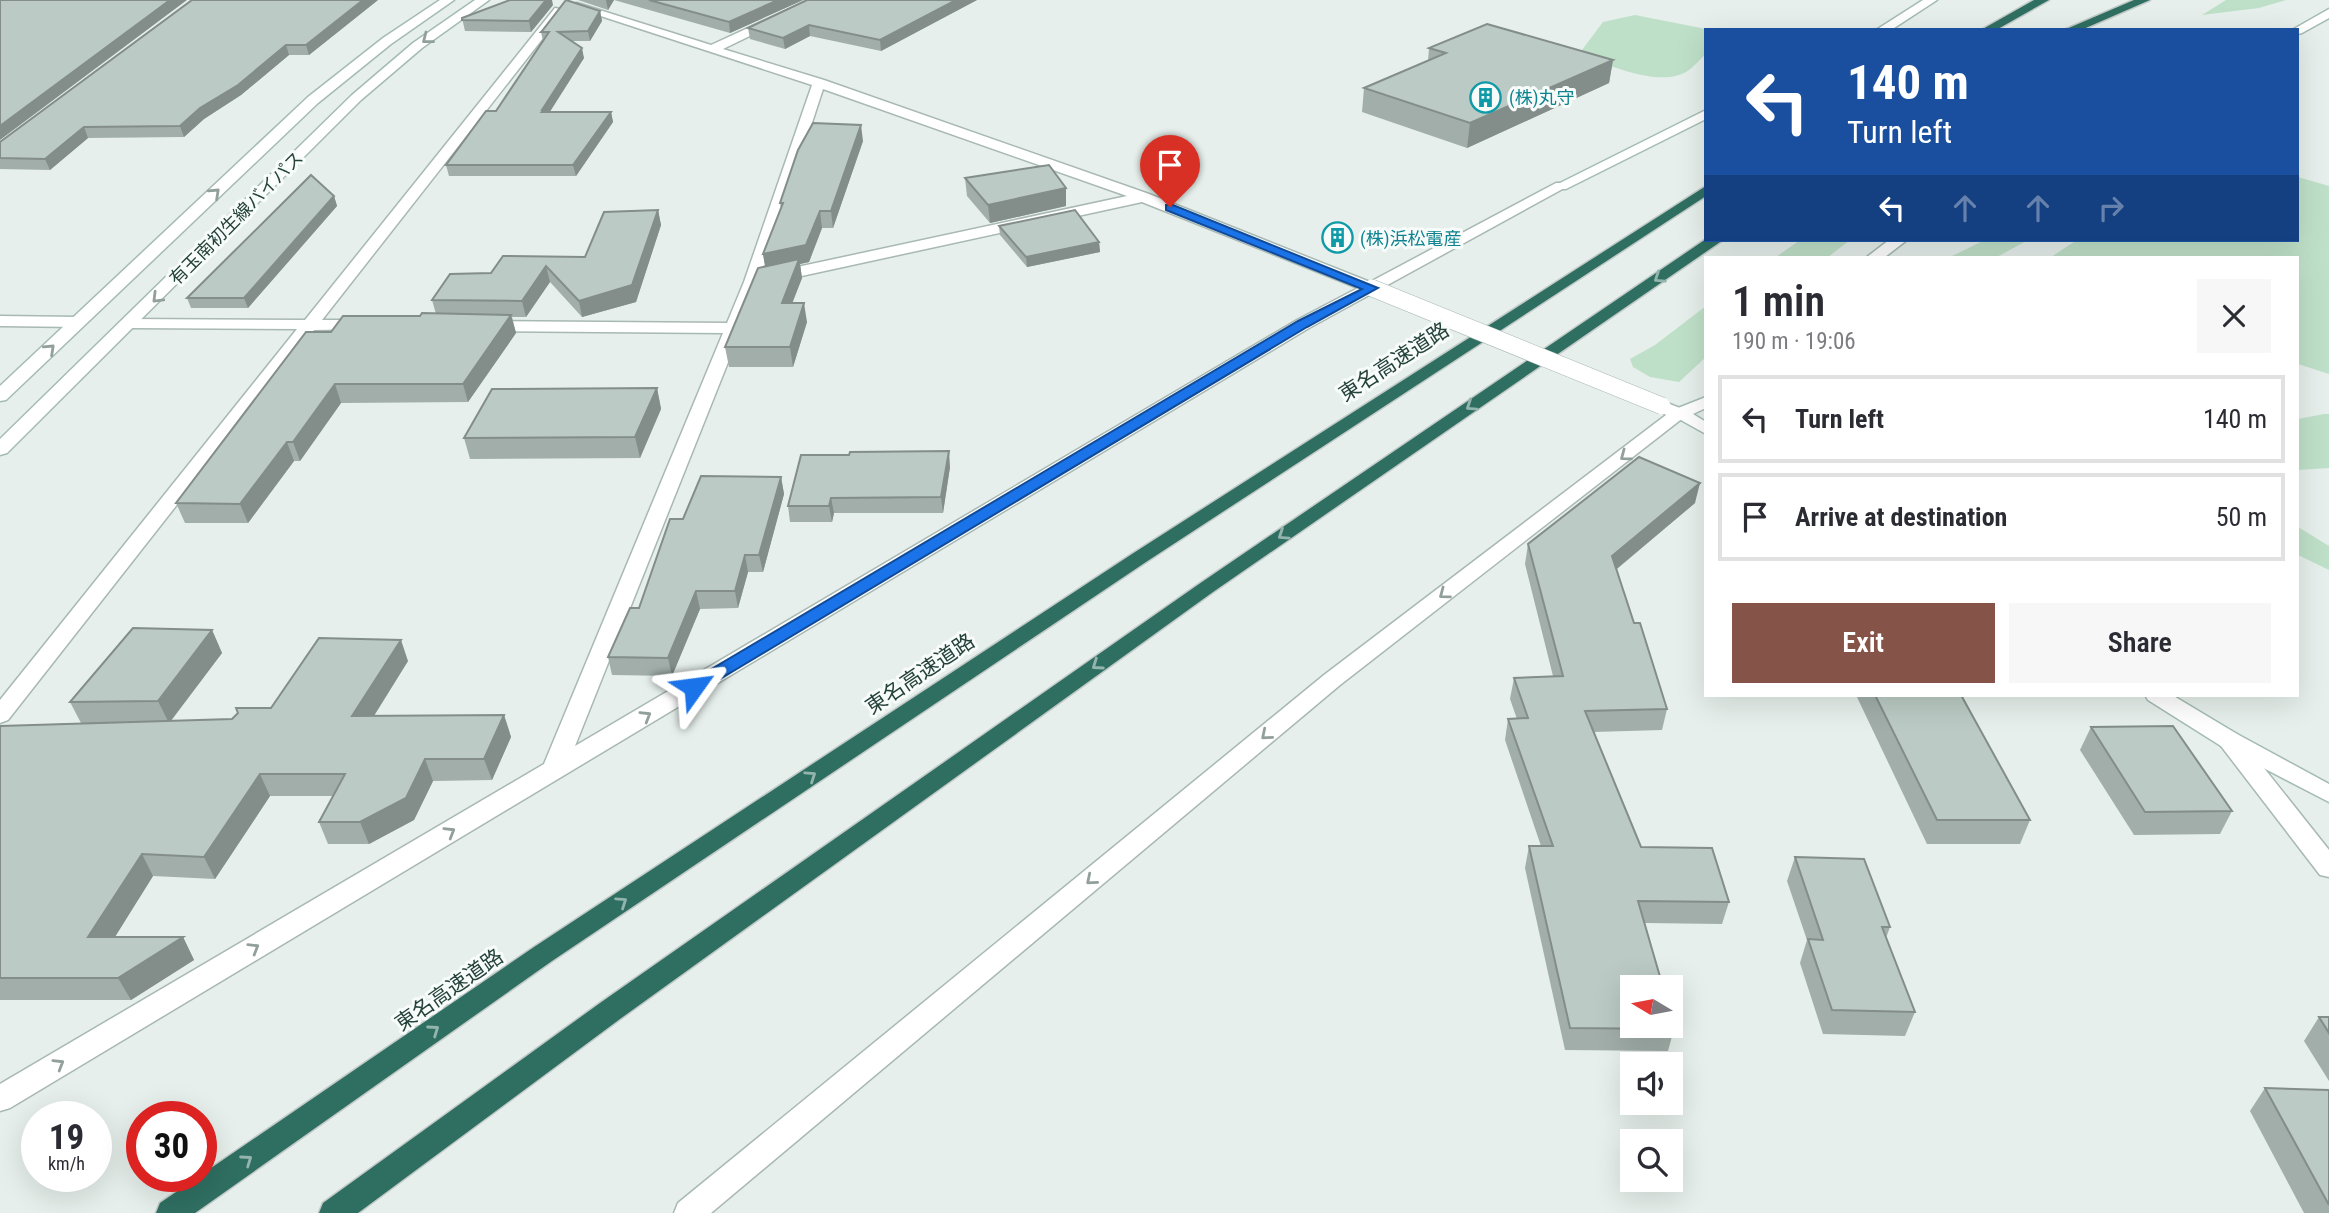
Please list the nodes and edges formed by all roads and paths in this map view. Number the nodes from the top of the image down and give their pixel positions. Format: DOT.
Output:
graph roads {
  1 [pos="447,0"];
  2 [pos="483,0"];
  3 [pos="818,0"];
  4 [pos="1931,0"];
  5 [pos="2032,0"];
  6 [pos="2042,0"];
  7 [pos="2112,0"];
  8 [pos="2144,0"];
  9 [pos="561,1"];
  10 [pos="2329,13"];
  11 [pos="1885,28"];
  12 [pos="1990,28"];
  13 [pos="1991,28"];
  14 [pos="2063,28"];
  15 [pos="2075,28"];
  16 [pos="2299,29"];
  17 [pos="712,49"];
  18 [pos="819,83"];
  19 [pos="1704,115"];
  20 [pos="1704,191"];
  21 [pos="1144,197"];
  22 [pos="1712,242"];
  23 [pos="1896,242"];
  24 [pos="1876,256"];
  25 [pos="752,282"];
  26 [pos="1372,288"];
  27 [pos="0,321"];
  28 [pos="79,322"];
  29 [pos="311,322"];
  30 [pos="131,323"];
  31 [pos="380,325"];
  32 [pos="475,326"];
  33 [pos="733,328"];
  34 [pos="0,396"];
  35 [pos="1704,402"];
  36 [pos="1671,410"];
  37 [pos="1704,428"];
  38 [pos="0,449"];
  39 [pos="2158,697"];
  40 [pos="0,715"];
  41 [pos="2230,740"];
  42 [pos="553,771"];
  43 [pos="2329,794"];
  44 [pos="2329,868"];
  45 [pos="0,1099"];
  46 [pos="171,1213"];
  47 [pos="334,1213"];
  48 [pos="689,1213"];
  28 -- 1 [label="street, 有玉南初生線バイパス, one-way"];
  2 -- 30 [label="street, 有玉南初生線バイパス, one-way"];
  3 -- 17 [label="street"];
  4 -- 11 [label="street"];
  5 -- 12 [label="highway"];
  6 -- 13 [label="highway"];
  7 -- 14 [label="highway"];
  8 -- 15 [label="highway"];
  9 -- 17 [label="street"];
  9 -- 29 [label="street"];
  10 -- 16 [label="street"];
  17 -- 18 [label="street"];
  18 -- 21 [label="street"];
  18 -- 25 [label="street"];
  19 -- 26 [label="street"];
  46 -- 20 [label="highway, 東名高速道路, one-way"];
  21 -- 25 [label="street"];
  21 -- 26 [label="street"];
  22 -- 47 [label="highway, one-way"];
  23 -- 24 [label="street"];
  25 -- 33 [label="street"];
  26 -- 36 [label="street, bridge"];
  42 -- 26 [label="street, one-way"];
  27 -- 28 [label="street"];
  34 -- 28 [label="street, 有玉南初生線バイパス, one-way"];
  29 -- 30 [label="street"];
  29 -- 31 [label="street"];
  29 -- 40 [label="street"];
  30 -- 38 [label="street, 有玉南初生線バイパス"];
  32 -- 33 [label="street"];
  33 -- 42 [label="street"];
  35 -- 36 [label="street"];
  36 -- 37 [label="street"];
  36 -- 48 [label="street, one-way"];
  39 -- 41 [label="street"];
  41 -- 43 [label="street"];
  41 -- 44 [label="street"];
  45 -- 42 [label="street, one-way"];
}
